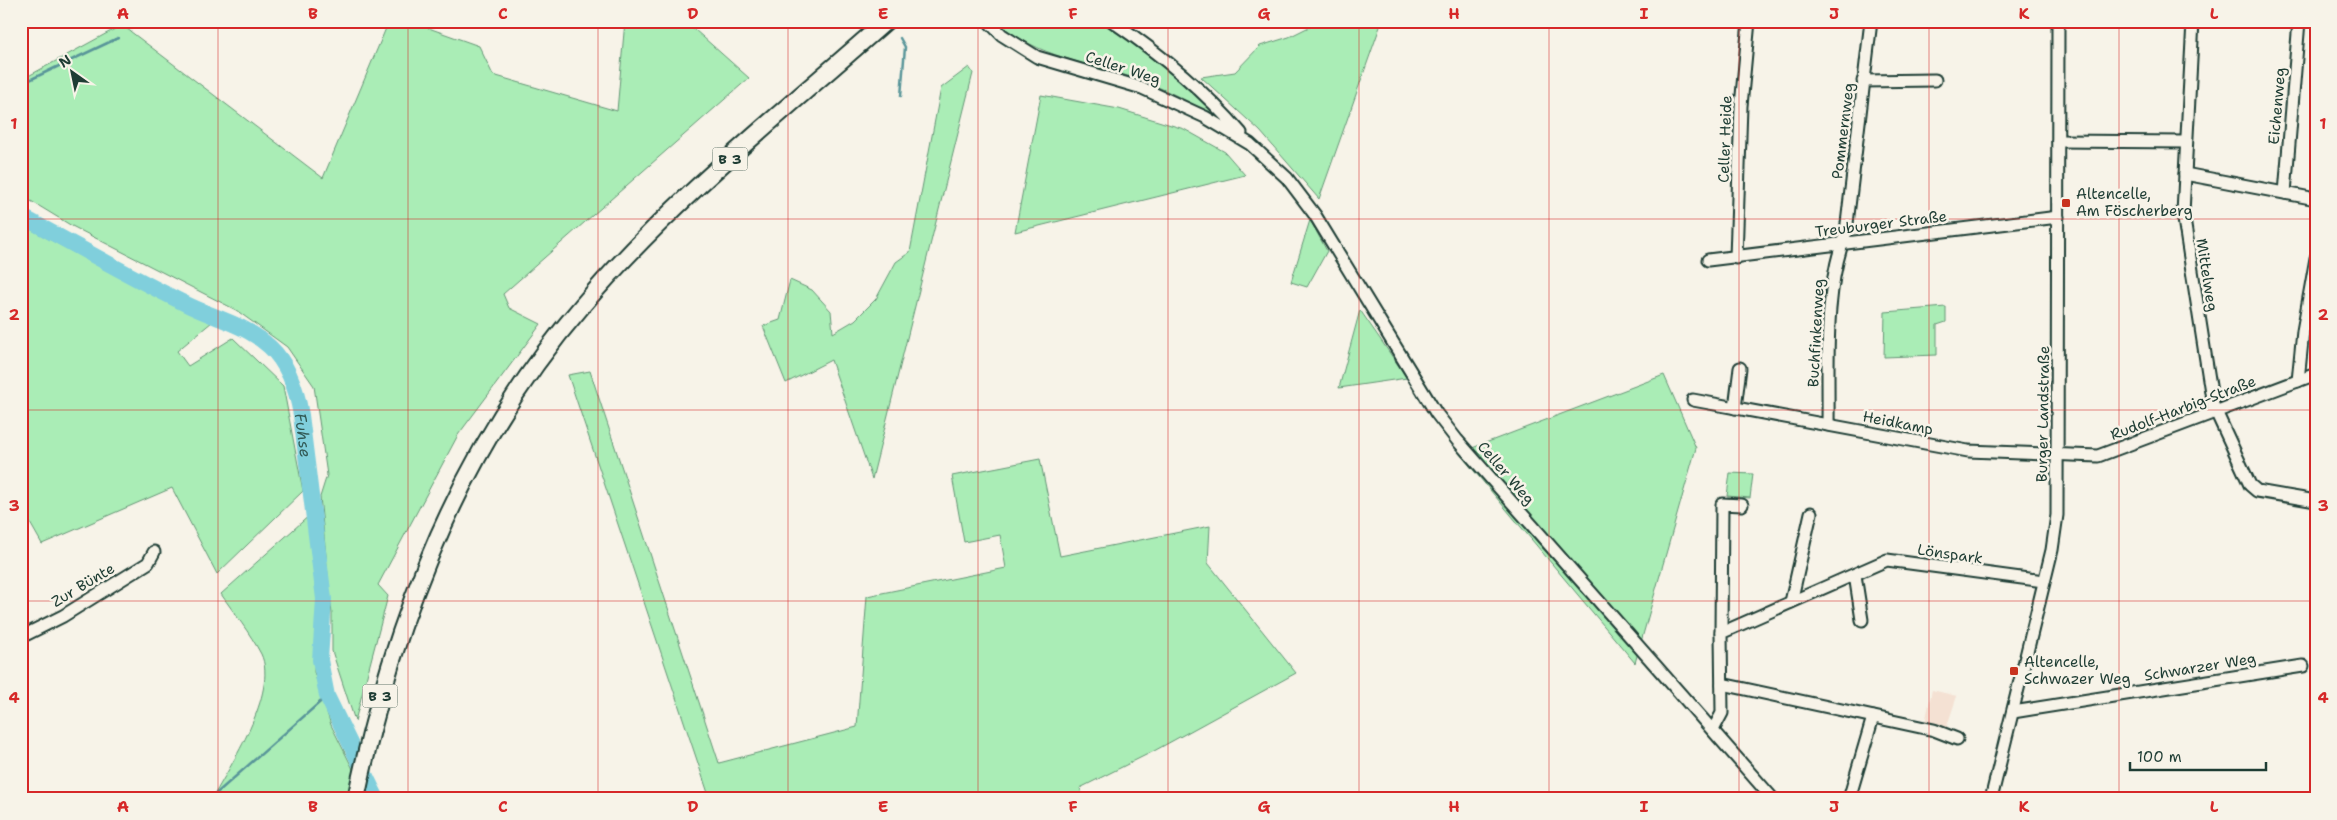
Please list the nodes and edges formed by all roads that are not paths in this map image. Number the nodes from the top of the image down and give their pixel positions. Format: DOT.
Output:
graph roads {
  1 [pos="886,21"];
  2 [pos="988,21"];
  3 [pos="1112,21"];
  4 [pos="1749,21"];
  5 [pos="1871,21"];
  6 [pos="2058,21"];
  7 [pos="2193,21"];
  8 [pos="2299,21"];
  9 [pos="1935,80"];
  10 [pos="1864,81"];
  11 [pos="2058,141"];
  12 [pos="2186,142"];
  13 [pos="1250,144"];
  14 [pos="2185,174"];
  15 [pos="2285,194"];
  16 [pos="2316,199"];
  17 [pos="2058,217"];
  18 [pos="1842,243"];
  19 [pos="1736,258"];
  20 [pos="2316,258"];
  21 [pos="1708,260"];
  22 [pos="1740,368"];
  23 [pos="2316,374"];
  24 [pos="2298,381"];
  25 [pos="1693,400"];
  26 [pos="1735,408"];
  27 [pos="2215,412"];
  28 [pos="1828,425"];
  29 [pos="2057,455"];
  30 [pos="2316,501"];
  31 [pos="1742,505"];
  32 [pos="1811,513"];
  33 [pos="154,552"];
  34 [pos="1855,575"];
  35 [pos="2044,581"];
  36 [pos="1791,602"];
  37 [pos="1862,620"];
  38 [pos="1721,633"];
  39 [pos="21,637"];
  40 [pos="2303,666"];
  41 [pos="1722,684"];
  42 [pos="2013,712"];
  43 [pos="1873,717"];
  44 [pos="1714,730"];
  45 [pos="1957,739"];
  46 [pos="356,799"];
  47 [pos="1773,799"];
  48 [pos="1849,799"];
  49 [pos="1991,799"];
  1 -- 46 [label="highway, B 3"];
  2 -- 13 [label="street, Celler Weg"];
  3 -- 13 [label="street, Celler Weg"];
  4 -- 19 [label="street, Celler Heide"];
  5 -- 10 [label="street, Pommernweg"];
  6 -- 11 [label="street, Burger Landstraße"];
  7 -- 12 [label="street, Mittelweg"];
  8 -- 15 [label="street, Eichenweg"];
  9 -- 10 [label="street"];
  10 -- 18 [label="street, Pommernweg"];
  11 -- 12 [label="street"];
  11 -- 17 [label="street, Burger Landstraße"];
  12 -- 14 [label="street, Mittelweg"];
  13 -- 44 [label="street, Celler Weg"];
  14 -- 15 [label="street"];
  14 -- 27 [label="street, Mittelweg"];
  15 -- 16 [label="street"];
  17 -- 18 [label="street, Treuburger Straße"];
  17 -- 29 [label="street, Burger Landstraße"];
  18 -- 19 [label="street, Treuburger Straße"];
  18 -- 28 [label="street, Buchfinkenweg"];
  19 -- 21 [label="street, Treuburger Straße"];
  20 -- 24 [label="street"];
  22 -- 26 [label="street"];
  23 -- 24 [label="street, Rudolf-Harbig-Straße"];
  24 -- 27 [label="street, Rudolf-Harbig-Straße"];
  25 -- 26 [label="street, Heidkamp"];
  26 -- 28 [label="street, Heidkamp"];
  27 -- 29 [label="street, Rudolf-Harbig-Straße"];
  27 -- 30 [label="street, Mittelweg"];
  28 -- 29 [label="street, Heidkamp"];
  29 -- 35 [label="street, Burger Landstraße"];
  31 -- 38 [label="street"];
  32 -- 36 [label="street"];
  33 -- 39 [label="street, Zur Bünte"];
  34 -- 35 [label="street, Lönspark"];
  34 -- 36 [label="street, Lönspark"];
  34 -- 37 [label="street"];
  35 -- 42 [label="street, Burger Landstraße"];
  36 -- 38 [label="street, Lönspark"];
  38 -- 41 [label="street"];
  40 -- 42 [label="street, Schwarzer Weg"];
  41 -- 43 [label="street"];
  41 -- 44 [label="street"];
  42 -- 49 [label="street, Burger Landstraße"];
  43 -- 45 [label="street"];
  43 -- 48 [label="street"];
  44 -- 47 [label="street, Celler Weg"];
}
